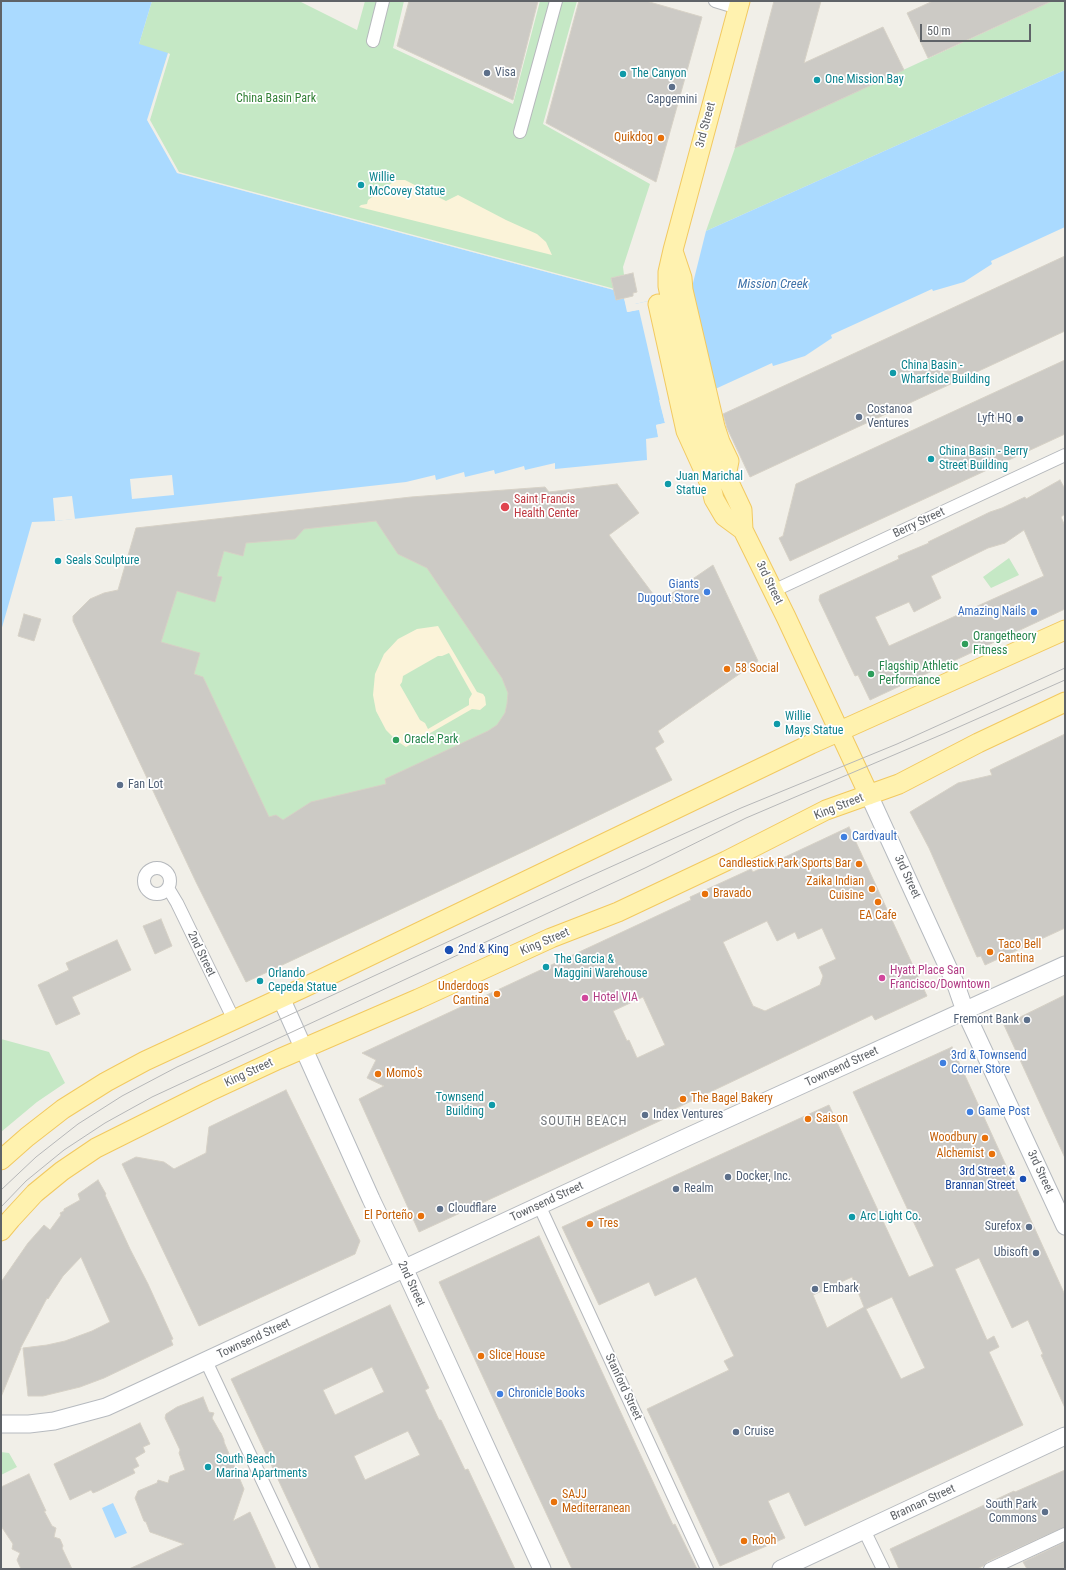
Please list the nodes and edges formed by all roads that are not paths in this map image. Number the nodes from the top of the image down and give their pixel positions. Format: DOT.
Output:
graph roads {
  1 [pos="383,1"];
  2 [pos="556,1"];
  3 [pos="715,1"];
  4 [pos="739,4"];
  5 [pos="373,41"];
  6 [pos="520,132"];
  7 [pos="673,250"];
  8 [pos="669,293"];
  9 [pos="691,390"];
  10 [pos="1065,456"];
  11 [pos="743,530"];
  12 [pos="773,591"];
  13 [pos="1065,630"];
  14 [pos="1065,702"];
  15 [pos="840,731"];
  16 [pos="869,795"];
  17 [pos="168,888"];
  18 [pos="1065,965"];
  19 [pos="281,998"];
  20 [pos="965,1010"];
  21 [pos="234,1020"];
  22 [pos="303,1048"];
  23 [pos="1,1160"];
  24 [pos="539,1205"];
  25 [pos="1065,1226"];
  26 [pos="1,1231"];
  27 [pos="404,1268"];
  28 [pos="206,1362"];
  29 [pos="1,1424"];
  30 [pos="1065,1436"];
  31 [pos="864,1530"];
  32 [pos="1065,1534"];
  33 [pos="304,1569"];
  34 [pos="542,1569"];
  35 [pos="707,1569"];
  36 [pos="781,1569"];
  37 [pos="883,1569"];
  38 [pos="990,1569"];
  1 -- 5 [label="street"];
  2 -- 6 [label="street"];
  3 -- 4 [label="street"];
  4 -- 7 [label="main road, 3rd Street"];
  7 -- 8 [label="main road, 3rd Street"];
  7 -- 8 [label="main road, 3rd Street"];
  8 -- 9 [label="main road, 3rd Street"];
  8 -- 9 [label="main road, 3rd Street"];
  9 -- 11 [label="main road, 3rd Street"];
  9 -- 11 [label="main road, 3rd Street"];
  10 -- 12 [label="street, Berry Street"];
  11 -- 12 [label="main road, 3rd Street"];
  12 -- 15 [label="main road, 3rd Street"];
  13 -- 15 [label="main road"];
  14 -- 16 [label="main road, King Street"];
  15 -- 16 [label="main road, 3rd Street"];
  15 -- 19 [label="main road"];
  16 -- 20 [label="street, 3rd Street"];
  16 -- 22 [label="main road, King Street"];
  17 -- 21 [label="street, 2nd Street"];
  18 -- 20 [label="street, Townsend Street"];
  19 -- 21 [label="main road"];
  19 -- 22 [label="street, 2nd Street"];
  20 -- 24 [label="street, Townsend Street"];
  20 -- 25 [label="street, 3rd Street"];
  21 -- 23 [label="main road"];
  22 -- 26 [label="main road, King Street"];
  22 -- 27 [label="street, 2nd Street"];
  24 -- 27 [label="street, Townsend Street"];
  24 -- 35 [label="street, Stanford Street"];
  27 -- 28 [label="street, Townsend Street"];
  27 -- 34 [label="street, 2nd Street"];
  28 -- 29 [label="street, Townsend Street"];
  28 -- 33 [label="street"];
  30 -- 31 [label="street, Brannan Street"];
  31 -- 36 [label="street, Brannan Street"];
  31 -- 37 [label="street"];
  32 -- 38 [label="street"];
}
